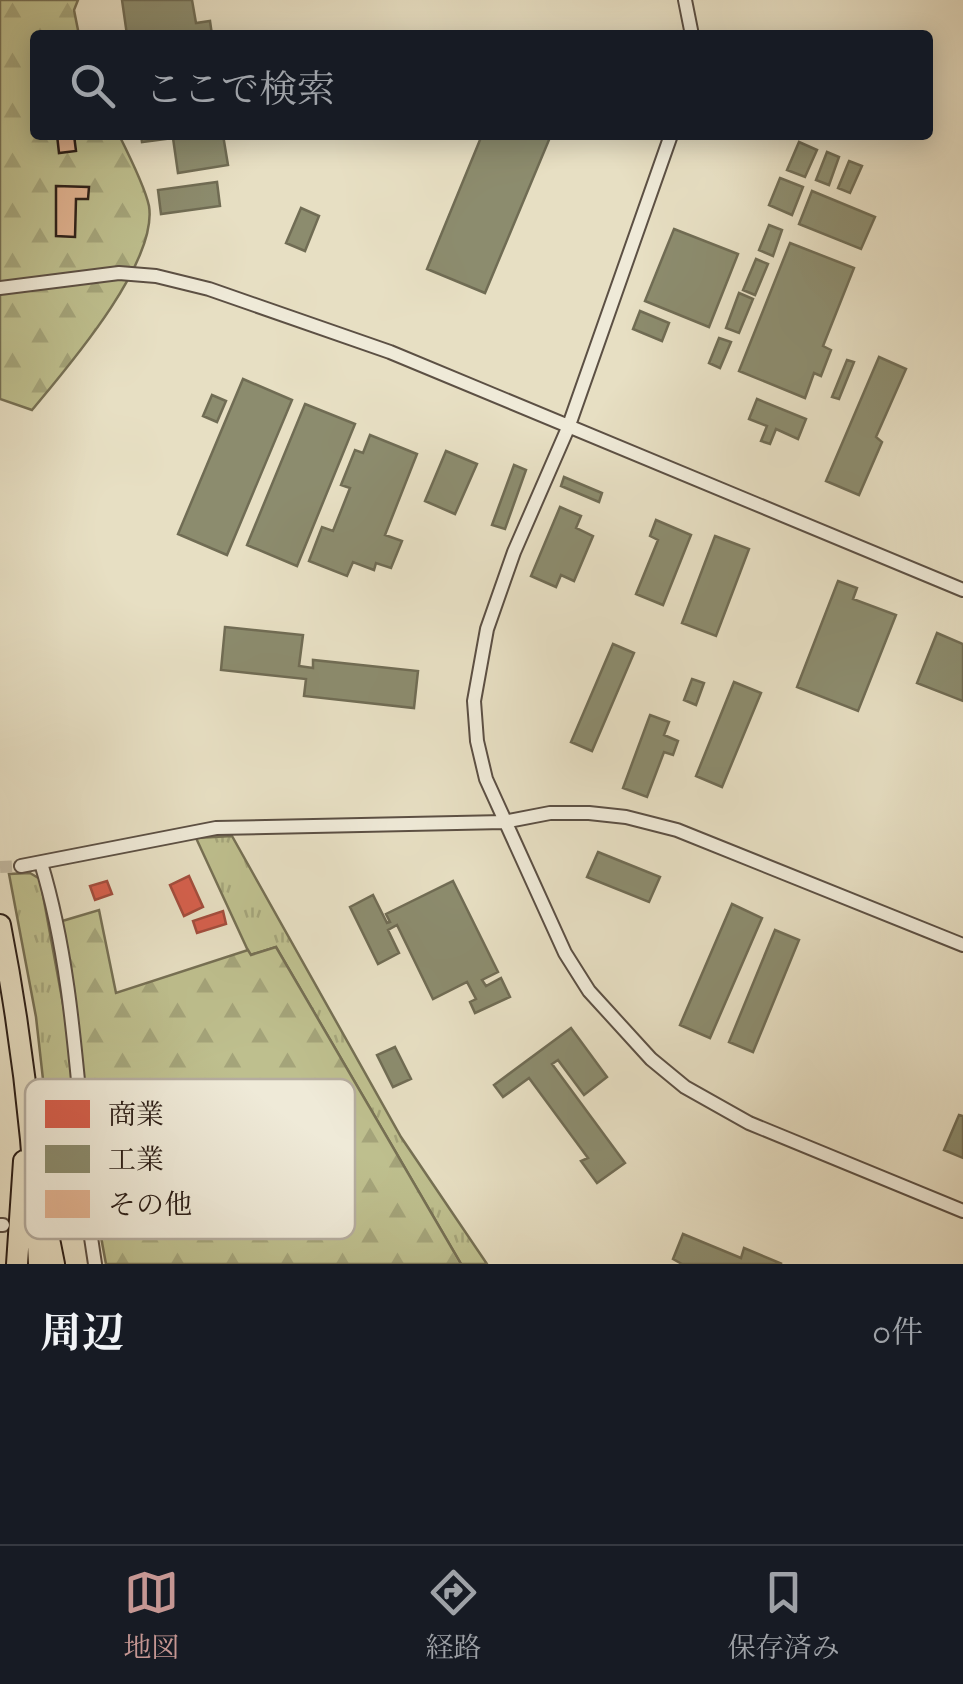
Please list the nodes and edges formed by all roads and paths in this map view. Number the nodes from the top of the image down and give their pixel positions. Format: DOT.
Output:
graph roads {
  1 [pos="685,0"];
  2 [pos="691,30"];
  3 [pos="669,140"];
  4 [pos="0,288"];
  5 [pos="568,428"];
  6 [pos="963,590"];
  7 [pos="504,822"];
  8 [pos="41,864"];
  9 [pos="21,866"];
  10 [pos="0,926"];
  11 [pos="963,945"];
  12 [pos="25,1079"];
  13 [pos="77,1079"];
  14 [pos="25,1147"];
  15 [pos="963,1212"];
  16 [pos="37,1239"];
  17 [pos="48,1239"];
  18 [pos="91,1239"];
  19 [pos="17,1264"];
  20 [pos="38,1264"];
  21 [pos="54,1264"];
  22 [pos="95,1264"];
  1 -- 2 [label="street"];
  3 -- 5 [label="street"];
  4 -- 5 [label="street"];
  5 -- 6 [label="street"];
  5 -- 7 [label="street"];
  7 -- 8 [label="street"];
  7 -- 11 [label="street"];
  7 -- 15 [label="street"];
  8 -- 9 [label="street"];
  8 -- 13 [label="street"];
  10 -- 12 [label="highway"];
  14 -- 19 [label="highway"];
  16 -- 20 [label="highway"];
  17 -- 21 [label="highway"];
  18 -- 22 [label="street"];
}
